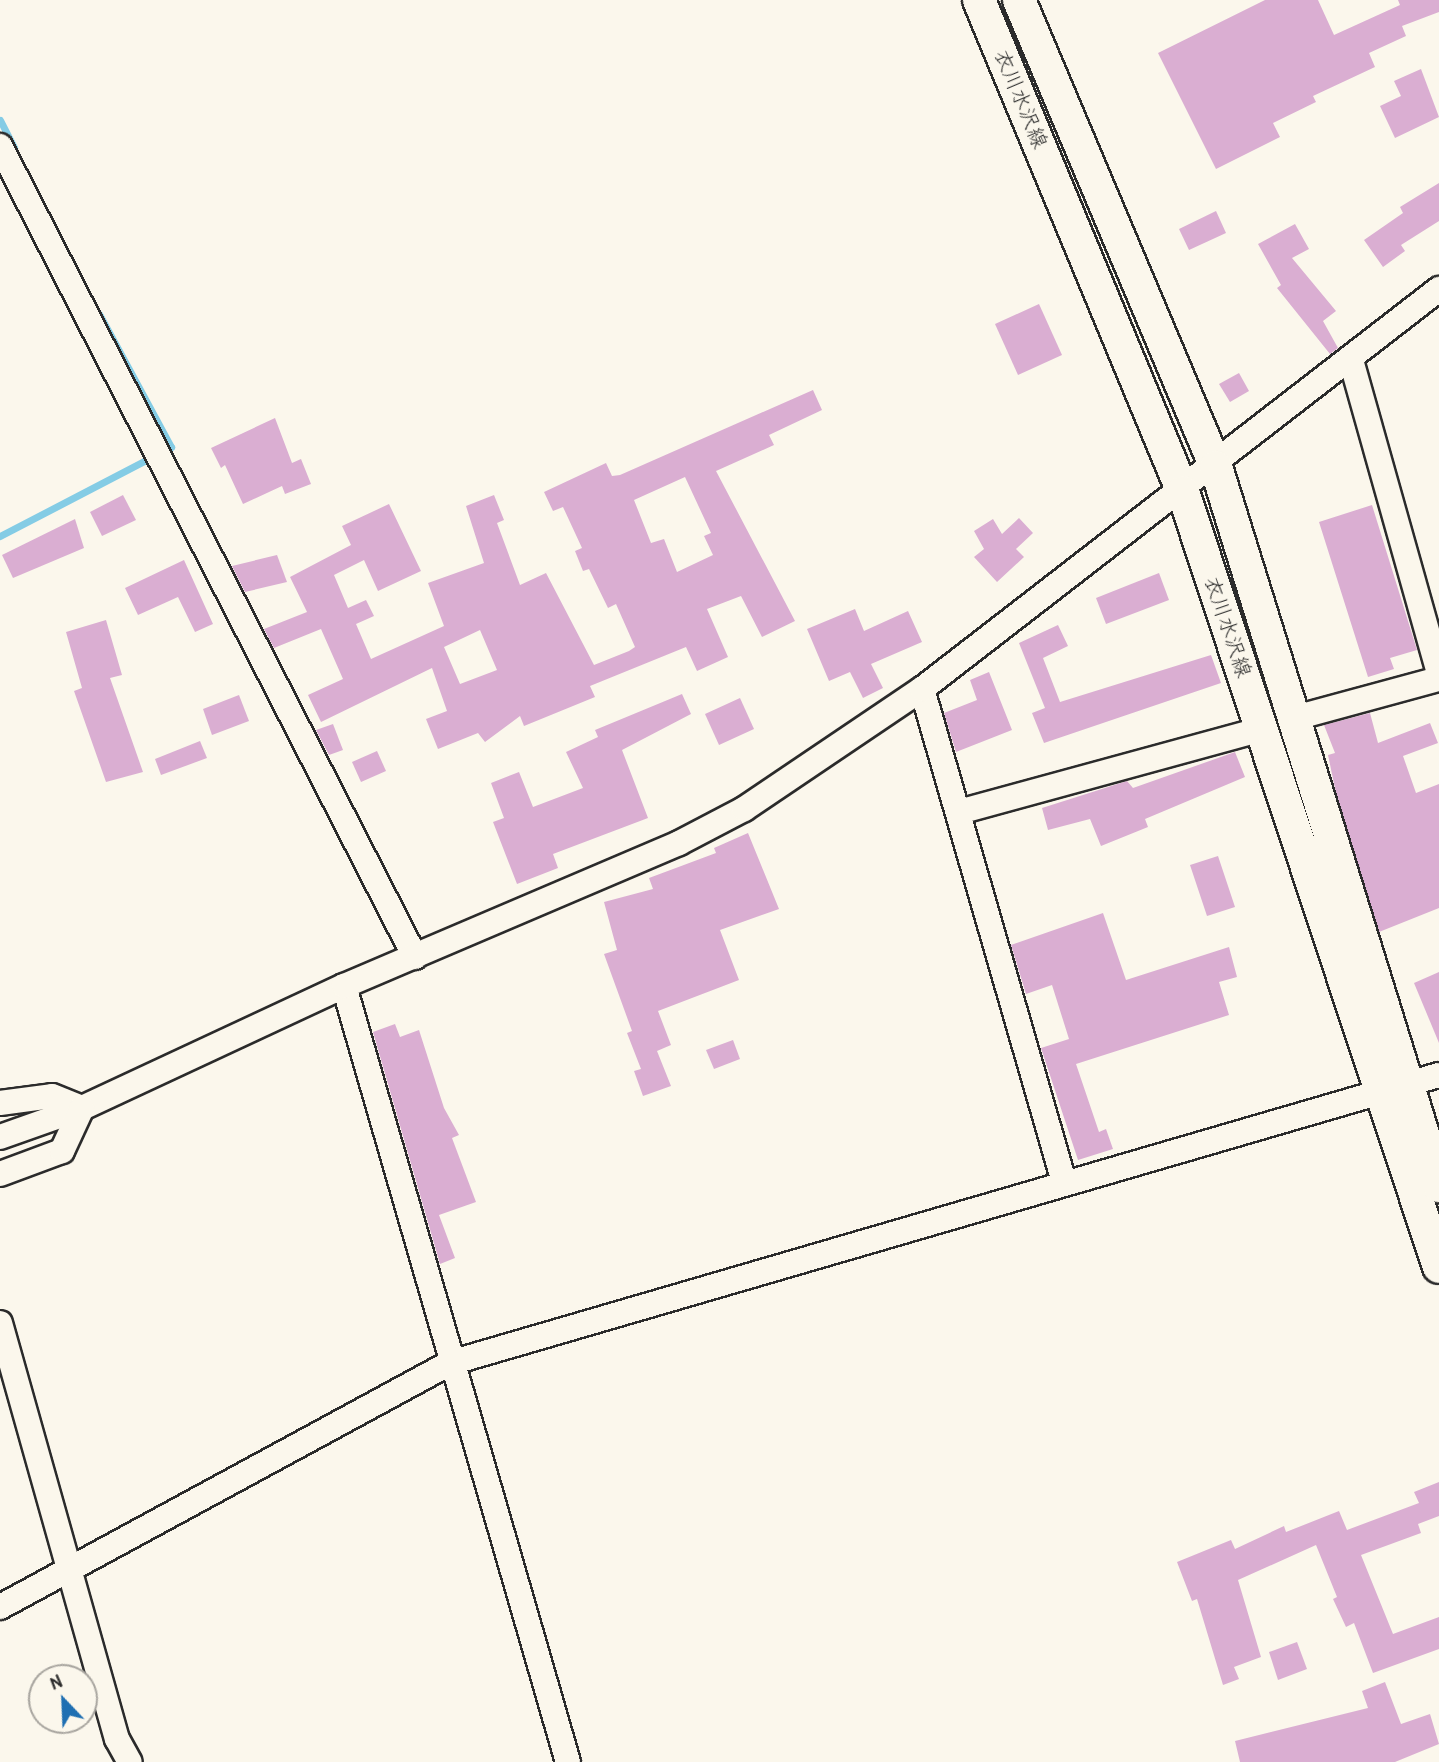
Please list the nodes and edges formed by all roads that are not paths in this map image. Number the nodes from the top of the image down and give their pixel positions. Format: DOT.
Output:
graph roads {
  1 [pos="979,0"];
  2 [pos="1019,0"];
  3 [pos="0,146"];
  4 [pos="1439,289"];
  5 [pos="1351,360"];
  6 [pos="1216,467"];
  7 [pos="1183,492"];
  8 [pos="1439,673"];
  9 [pos="1439,678"];
  10 [pos="922,689"];
  11 [pos="1295,718"];
  12 [pos="1262,729"];
  13 [pos="959,812"];
  14 [pos="415,957"];
  15 [pos="344,986"];
  16 [pos="1439,1075"];
  17 [pos="1395,1086"];
  18 [pos="0,1103"];
  19 [pos="82,1108"];
  20 [pos="0,1137"];
  21 [pos="0,1174"];
  22 [pos="1064,1182"];
  23 [pos="1439,1186"];
  24 [pos="1439,1267"];
  25 [pos="0,1323"];
  26 [pos="450,1363"];
  27 [pos="71,1567"];
  28 [pos="0,1607"];
  29 [pos="130,1762"];
  30 [pos="568,1762"];
  1 -- 7 [label="main road, 衣川水沢線"];
  2 -- 6 [label="main road, 衣川水沢線"];
  3 -- 14 [label="street"];
  4 -- 5 [label="street"];
  5 -- 6 [label="street"];
  5 -- 8 [label="street"];
  6 -- 7 [label="street"];
  6 -- 11 [label="main road, 衣川水沢線"];
  7 -- 10 [label="street"];
  7 -- 12 [label="main road, 衣川水沢線"];
  9 -- 11 [label="street"];
  10 -- 13 [label="street"];
  10 -- 14 [label="street"];
  11 -- 17 [label="main road, 衣川水沢線"];
  12 -- 13 [label="street"];
  12 -- 17 [label="main road, 衣川水沢線"];
  13 -- 22 [label="street"];
  14 -- 15 [label="street"];
  15 -- 19 [label="street"];
  15 -- 26 [label="street"];
  16 -- 17 [label="street"];
  17 -- 22 [label="street"];
  17 -- 23 [label="main road, 衣川水沢線"];
  17 -- 24 [label="main road, 衣川水沢線"];
  18 -- 19 [label="street"];
  19 -- 20 [label="street"];
  19 -- 21 [label="street"];
  22 -- 26 [label="street"];
  25 -- 27 [label="street"];
  26 -- 27 [label="street"];
  26 -- 30 [label="street"];
  27 -- 28 [label="street"];
  27 -- 29 [label="street"];
}
